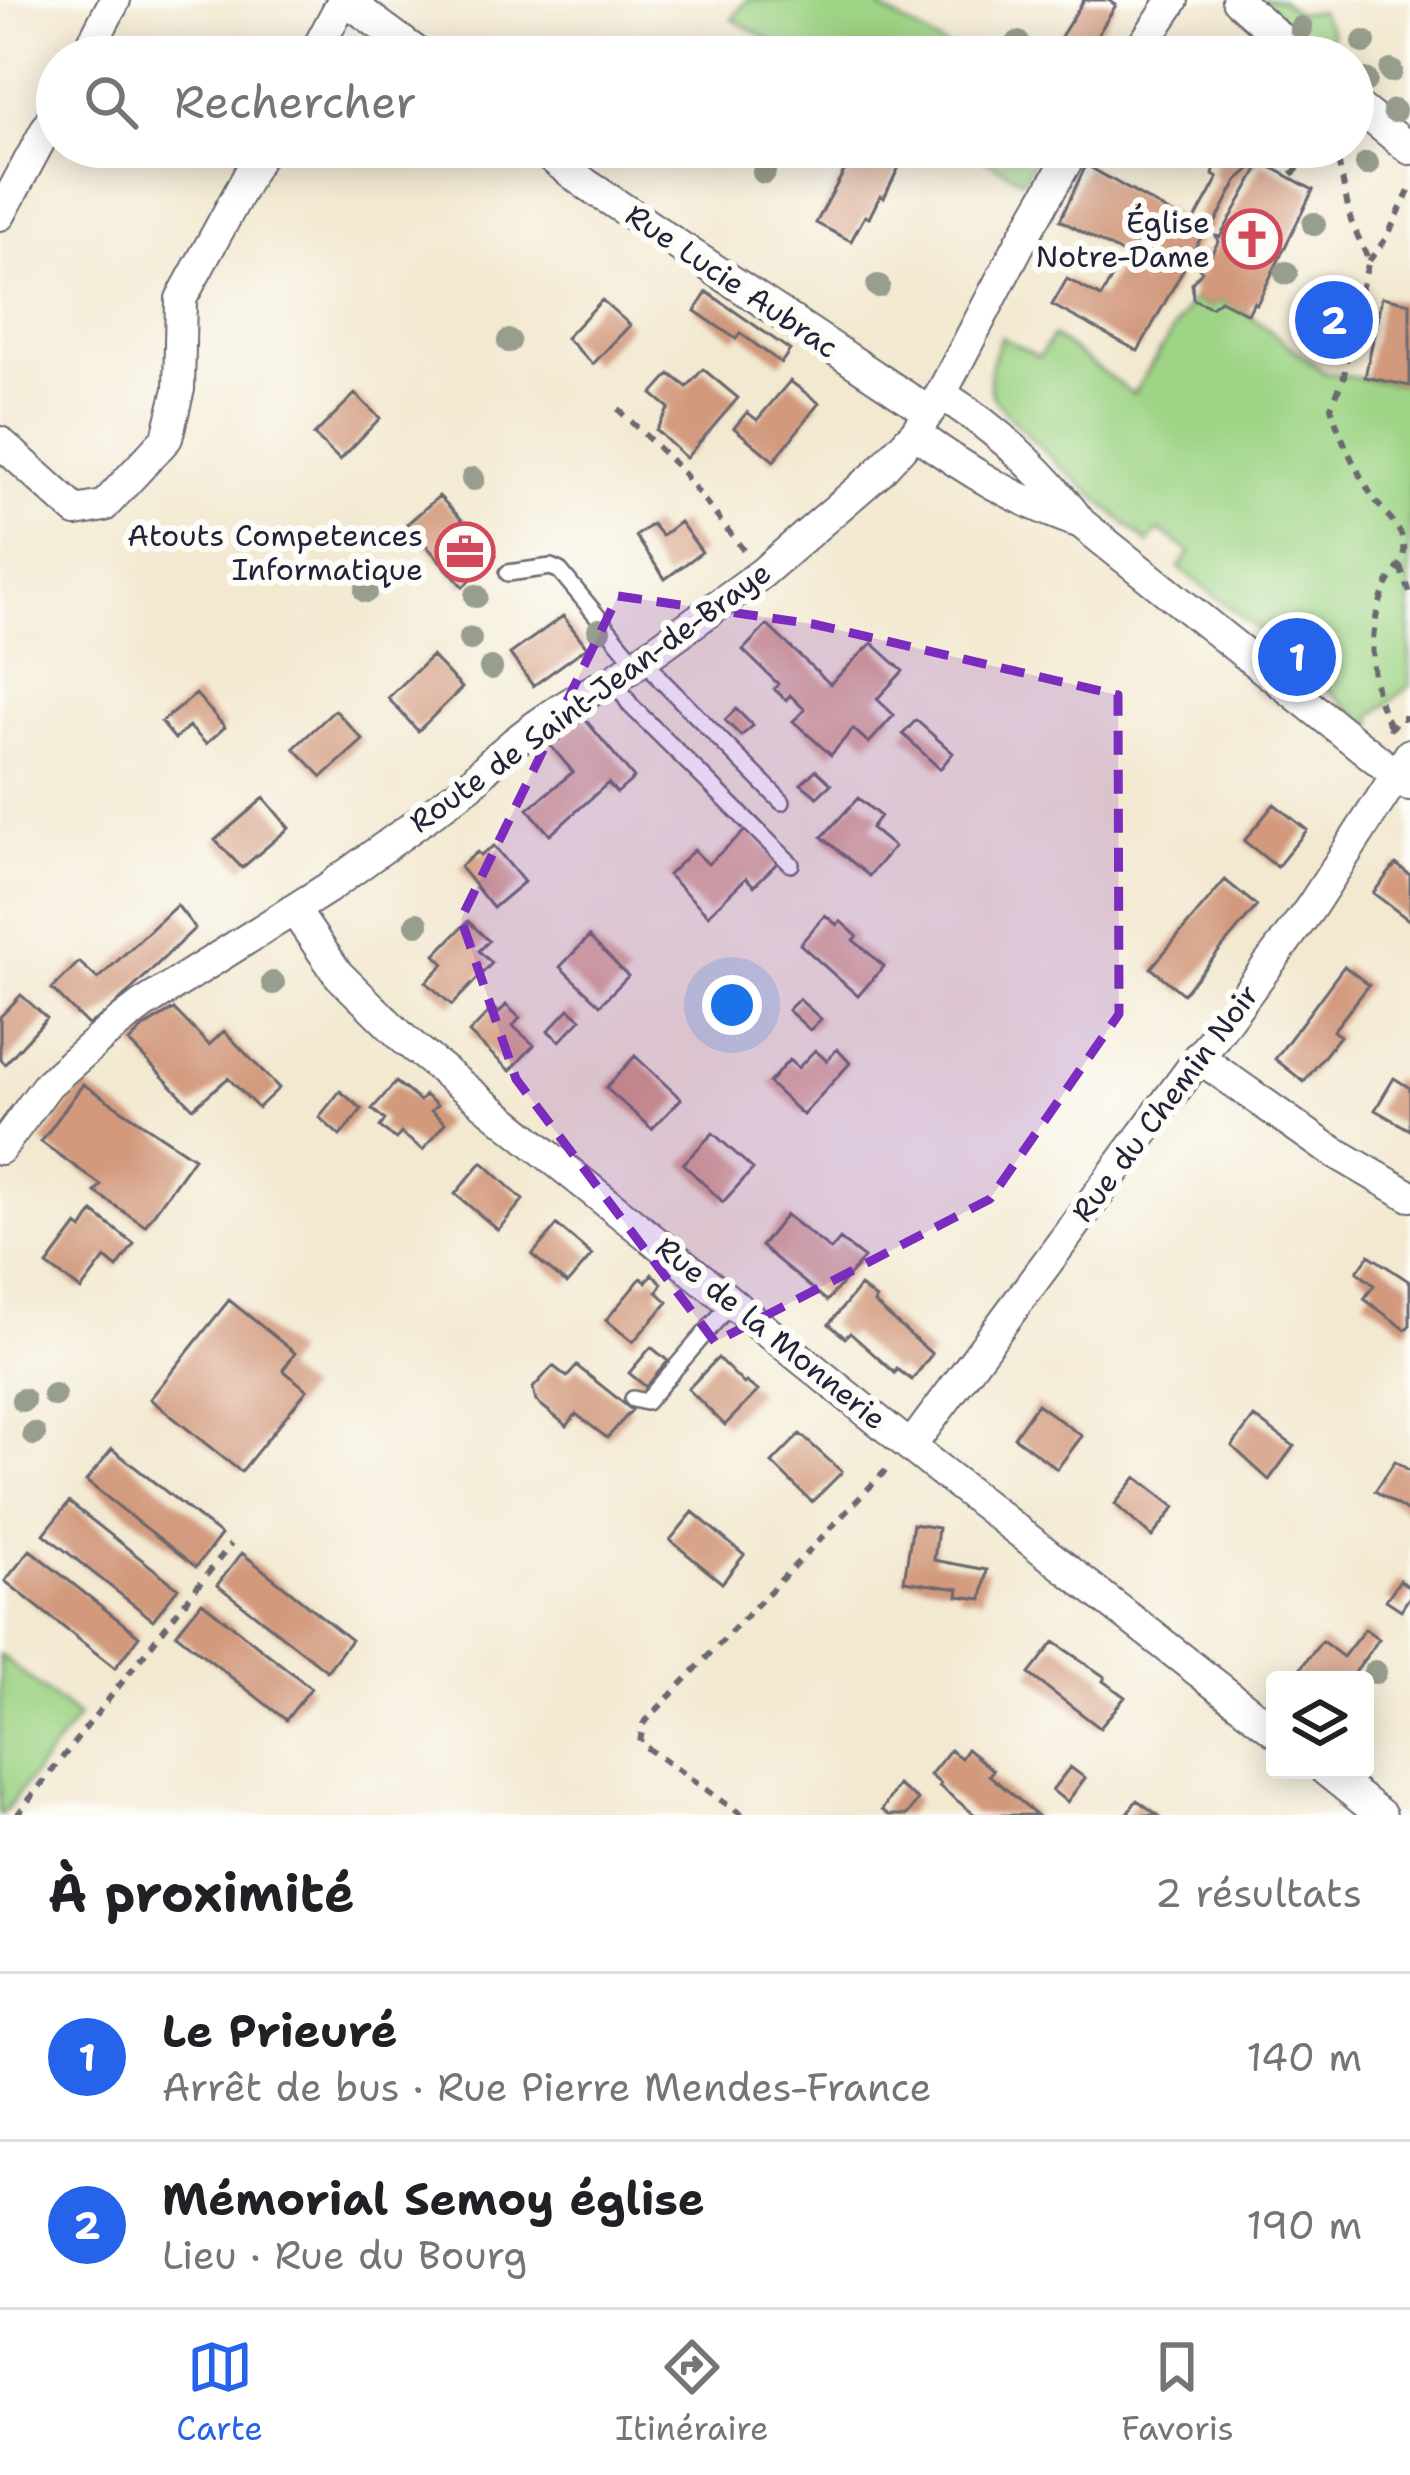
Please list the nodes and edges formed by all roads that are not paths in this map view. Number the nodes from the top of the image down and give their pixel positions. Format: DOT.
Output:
graph roads {
  1 [pos="115,0"];
  2 [pos="345,0"];
  3 [pos="1173,0"];
  4 [pos="1237,0"];
  5 [pos="96,36"];
  6 [pos="325,36"];
  7 [pos="394,36"];
  8 [pos="1149,36"];
  9 [pos="1277,36"];
  10 [pos="1374,120"];
  11 [pos="36,148"];
  12 [pos="1410,149"];
  13 [pos="252,168"];
  14 [pos="565,168"];
  15 [pos="1063,168"];
  16 [pos="0,215"];
  17 [pos="928,413"];
  18 [pos="0,442"];
  19 [pos="1081,524"];
  20 [pos="508,573"];
  21 [pos="632,666"];
  22 [pos="1406,772"];
  23 [pos="782,802"];
  24 [pos="791,864"];
  25 [pos="294,910"];
  26 [pos="1198,1057"];
  27 [pos="0,1149"];
  28 [pos="1410,1196"];
  29 [pos="732,1302"];
  30 [pos="632,1399"];
  31 [pos="911,1446"];
  32 [pos="1266,1724"];
  33 [pos="1335,1779"];
  34 [pos="1381,1815"];
  1 -- 5 [label="street"];
  2 -- 6 [label="street"];
  2 -- 7 [label="street"];
  3 -- 8 [label="street"];
  4 -- 9 [label="street"];
  10 -- 12 [label="street"];
  11 -- 16 [label="street"];
  13 -- 18 [label="street"];
  14 -- 17 [label="street, Rue Lucie Aubrac"];
  15 -- 17 [label="street, Route de Saint-Jean-de-Braye"];
  17 -- 19 [label="street"];
  17 -- 19 [label="street"];
  17 -- 21 [label="street, Route de Saint-Jean-de-Braye"];
  19 -- 22 [label="street"];
  20 -- 21 [label="lane"];
  21 -- 23 [label="lane"];
  21 -- 24 [label="lane"];
  21 -- 25 [label="street, Route de Saint-Jean-de-Braye"];
  22 -- 26 [label="street, Rue du Chemin Noir"];
  25 -- 27 [label="street, Route de Saint-Jean-de-Braye"];
  25 -- 29 [label="street, Rue de la Monnerie"];
  26 -- 28 [label="street"];
  26 -- 31 [label="street, Rue du Chemin Noir"];
  29 -- 30 [label="lane"];
  29 -- 31 [label="street, Rue de la Monnerie"];
  31 -- 32 [label="street, Rue de la Monnerie"];
  33 -- 34 [label="street"];
}
